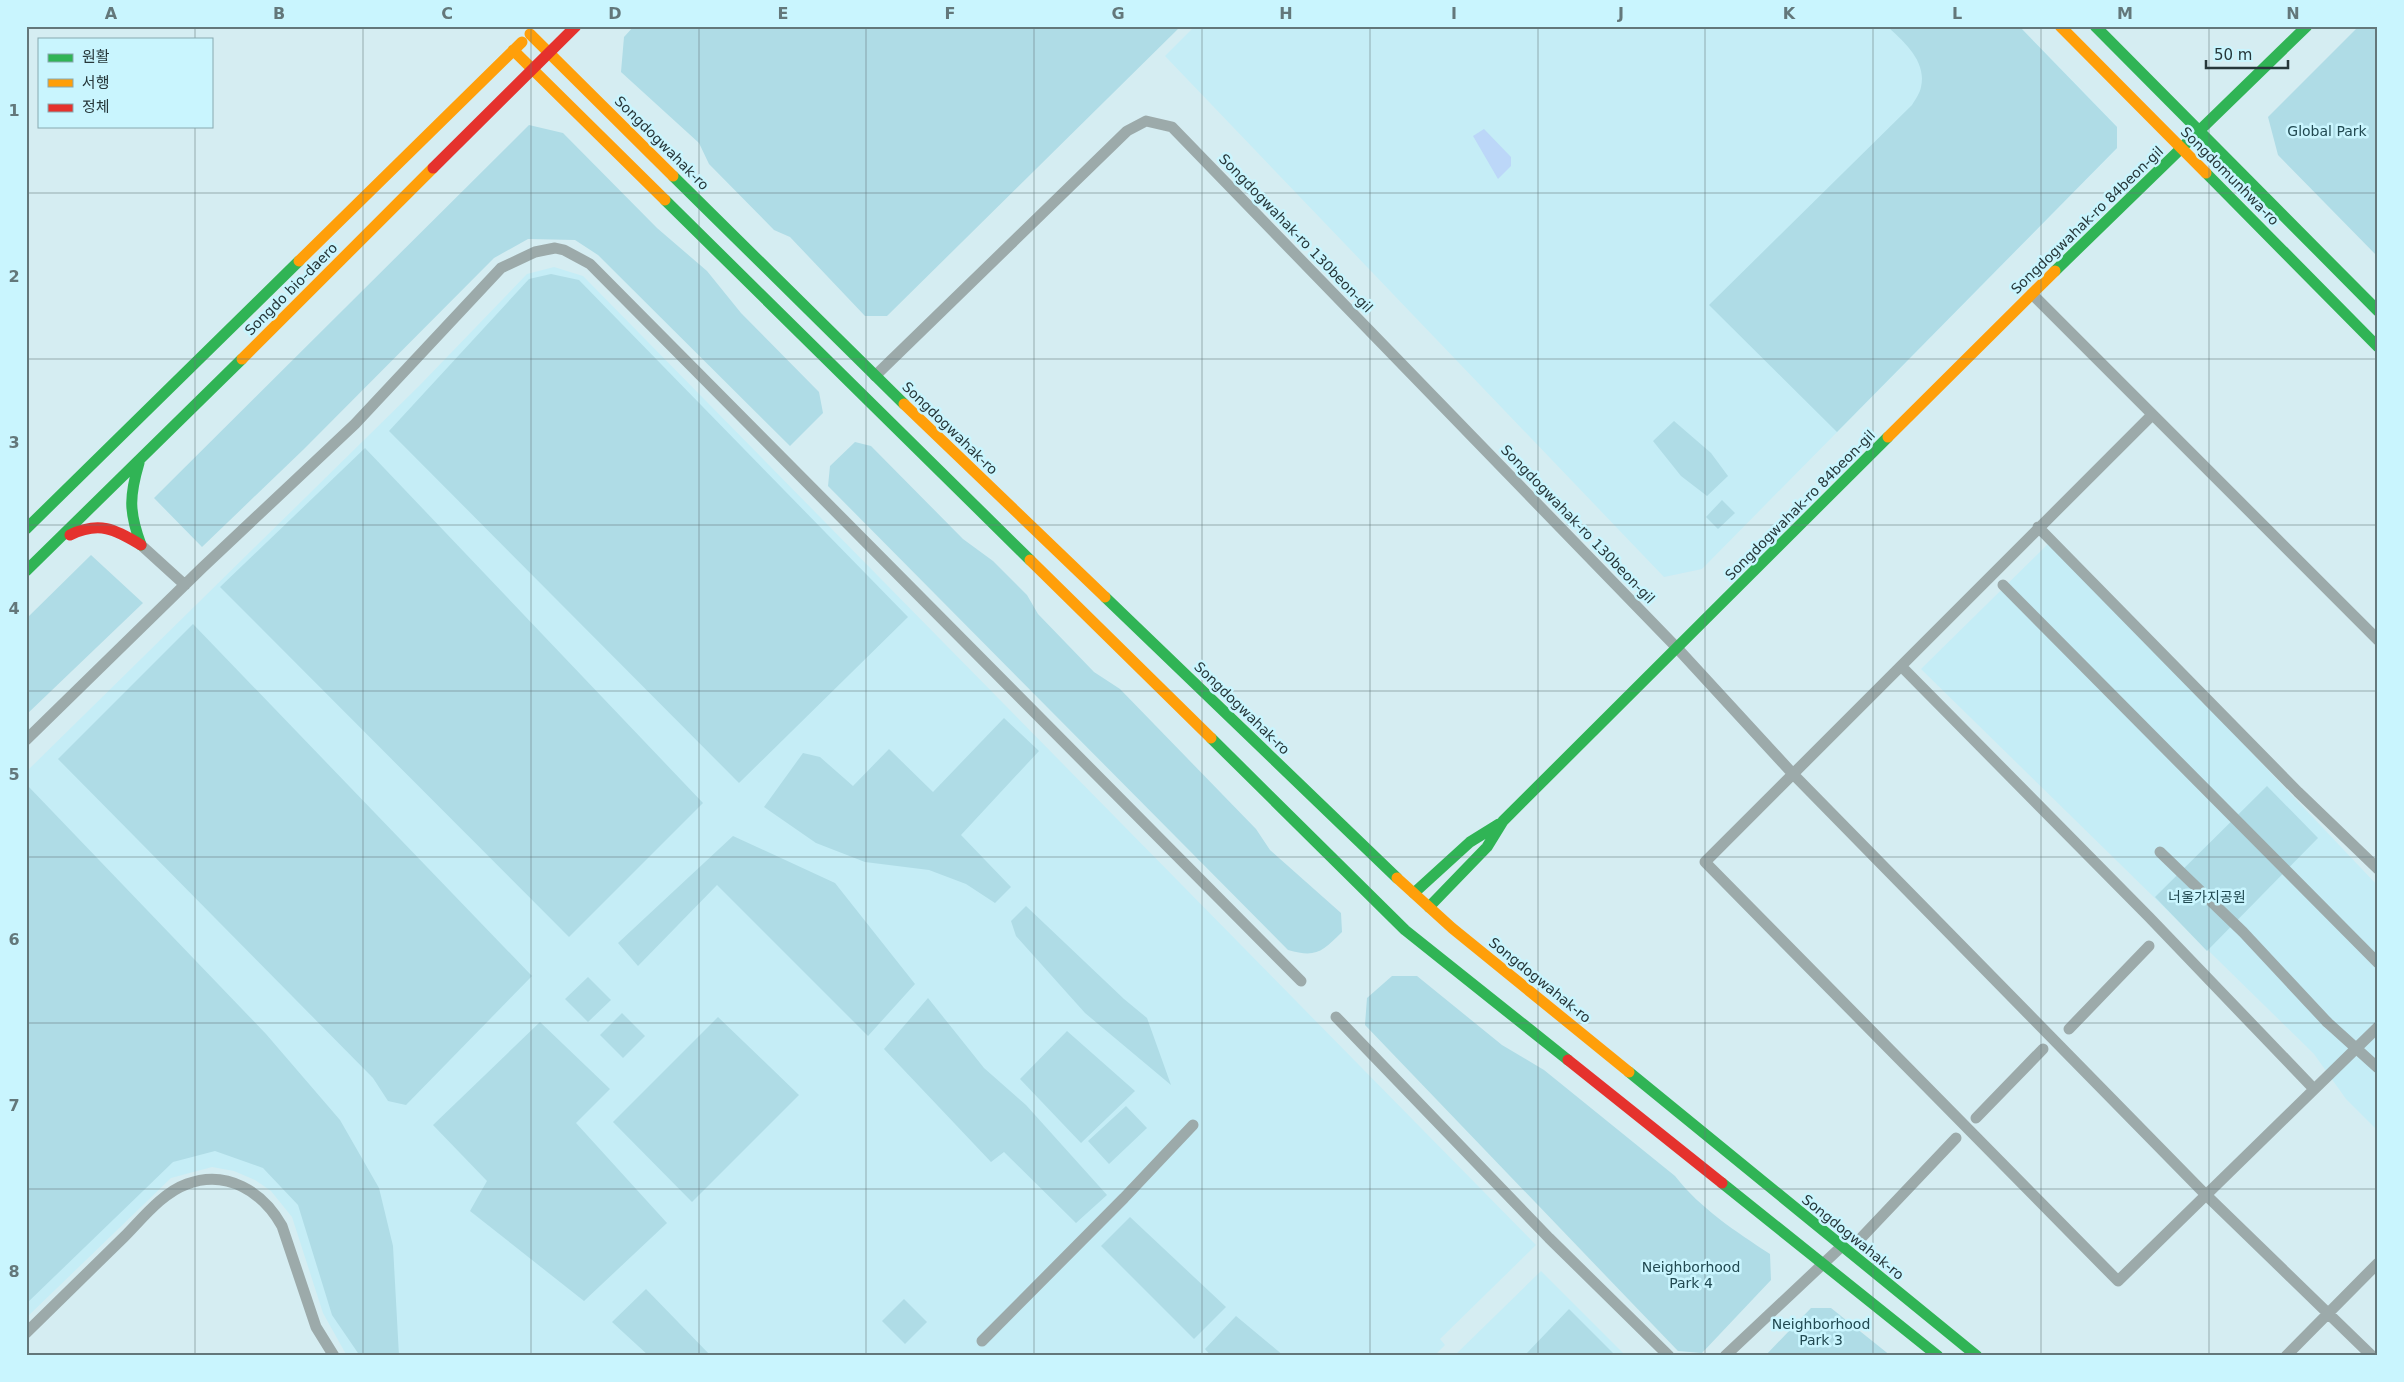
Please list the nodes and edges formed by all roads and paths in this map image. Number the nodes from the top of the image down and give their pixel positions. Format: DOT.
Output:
graph roads {
  1 [pos="576,26"];
  2 [pos="2060,26"];
  3 [pos="2095,26"];
  4 [pos="2307,26"];
  5 [pos="534,30"];
  6 [pos="514,50"];
  7 [pos="550,52"];
  8 [pos="533,69"];
  9 [pos="2200,132"];
  10 [pos="2182,149"];
  11 [pos="2032,294"];
  12 [pos="2378,311"];
  13 [pos="2378,347"];
  14 [pos="875,376"];
  15 [pos="2152,415"];
  16 [pos="140,461"];
  17 [pos="2038,527"];
  18 [pos="26,529"];
  19 [pos="57,542"];
  20 [pos="141,545"];
  21 [pos="26,571"];
  22 [pos="2003,585"];
  23 [pos="185,586"];
  24 [pos="2378,640"];
  25 [pos="1678,648"];
  26 [pos="1901,666"];
  27 [pos="26,740"];
  28 [pos="1793,774"];
  29 [pos="1503,821"];
  30 [pos="2160,852"];
  31 [pos="2378,869"];
  32 [pos="1414,894"];
  33 [pos="1430,908"];
  34 [pos="2149,946"];
  35 [pos="2378,963"];
  36 [pos="1301,981"];
  37 [pos="1336,1016"];
  38 [pos="2378,1027"];
  39 [pos="2069,1029"];
  40 [pos="2043,1049"];
  41 [pos="2378,1068"];
  42 [pos="2314,1089"];
  43 [pos="1976,1118"];
  44 [pos="1193,1125"];
  45 [pos="1956,1138"];
  46 [pos="2205,1194"];
  47 [pos="1862,1237"];
  48 [pos="1841,1247"];
  49 [pos="1824,1263"];
  50 [pos="2378,1264"];
  51 [pos="2328,1313"];
  52 [pos="26,1333"];
  53 [pos="982,1341"];
  54 [pos="334,1356"];
  55 [pos="1669,1356"];
  56 [pos="1725,1356"];
  57 [pos="1938,1356"];
  58 [pos="1976,1356"];
  59 [pos="2286,1356"];
  60 [pos="2372,1356"];
  1 -- 7 [label="main road, Songdo bio-daero"];
  2 -- 10 [label="main road, Songdomunhwa-ro"];
  3 -- 9 [label="main road, Songdomunhwa-ro"];
  4 -- 9 [label="main road, Songdogwahak-ro 84beon-gil"];
  5 -- 6 [label="main road, Songdo bio-daero"];
  5 -- 7 [label="main road, Songdogwahak-ro"];
  6 -- 8 [label="main road"];
  6 -- 18 [label="main road, Songdo bio-daero"];
  7 -- 8 [label="main road, Songdo bio-daero"];
  7 -- 14 [label="main road, Songdogwahak-ro"];
  8 -- 16 [label="main road, Songdo bio-daero"];
  8 -- 49 [label="main road"];
  9 -- 10 [label="main road, Songdogwahak-ro 84beon-gil"];
  9 -- 12 [label="main road, Songdomunhwa-ro"];
  10 -- 11 [label="main road, Songdogwahak-ro 84beon-gil"];
  10 -- 13 [label="main road, Songdomunhwa-ro"];
  11 -- 15 [label="street"];
  11 -- 25 [label="main road, Songdogwahak-ro 84beon-gil"];
  14 -- 25 [label="street, Songdogwahak-ro 130beon-gil"];
  14 -- 32 [label="main road, Songdogwahak-ro"];
  15 -- 17 [label="street"];
  15 -- 24 [label="street"];
  16 -- 19 [label="main road, Songdo bio-daero"];
  16 -- 20 [label="main road"];
  17 -- 26 [label="street"];
  17 -- 31 [label="street"];
  19 -- 20 [label="main road"];
  19 -- 21 [label="main road, Songdo bio-daero"];
  20 -- 23 [label="street"];
  22 -- 35 [label="street"];
  23 -- 27 [label="street"];
  23 -- 36 [label="street"];
  25 -- 28 [label="street, Songdogwahak-ro 130beon-gil"];
  25 -- 29 [label="main road, Songdogwahak-ro 84beon-gil"];
  26 -- 28 [label="street"];
  26 -- 42 [label="street"];
  28 -- 46 [label="street, Songdogwahak-ro 130beon-gil"];
  28 -- 46 [label="street"];
  29 -- 32 [label="main road"];
  29 -- 33 [label="main road, Songdogwahak-ro 84beon-gil"];
  30 -- 41 [label="street, bridge"];
  32 -- 33 [label="main road, Songdogwahak-ro"];
  33 -- 48 [label="main road, Songdogwahak-ro"];
  34 -- 39 [label="street"];
  37 -- 55 [label="street"];
  38 -- 42 [label="street"];
  40 -- 43 [label="street"];
  42 -- 46 [label="street"];
  44 -- 53 [label="street"];
  45 -- 47 [label="street"];
  46 -- 51 [label="street, Songdogwahak-ro 130beon-gil"];
  48 -- 49 [label="street"];
  48 -- 58 [label="main road, Songdogwahak-ro"];
  49 -- 56 [label="street"];
  49 -- 57 [label="main road"];
  50 -- 51 [label="street"];
  51 -- 59 [label="street"];
  51 -- 60 [label="street, Songdogwahak-ro 130beon-gil"];
  52 -- 54 [label="street"];
}
